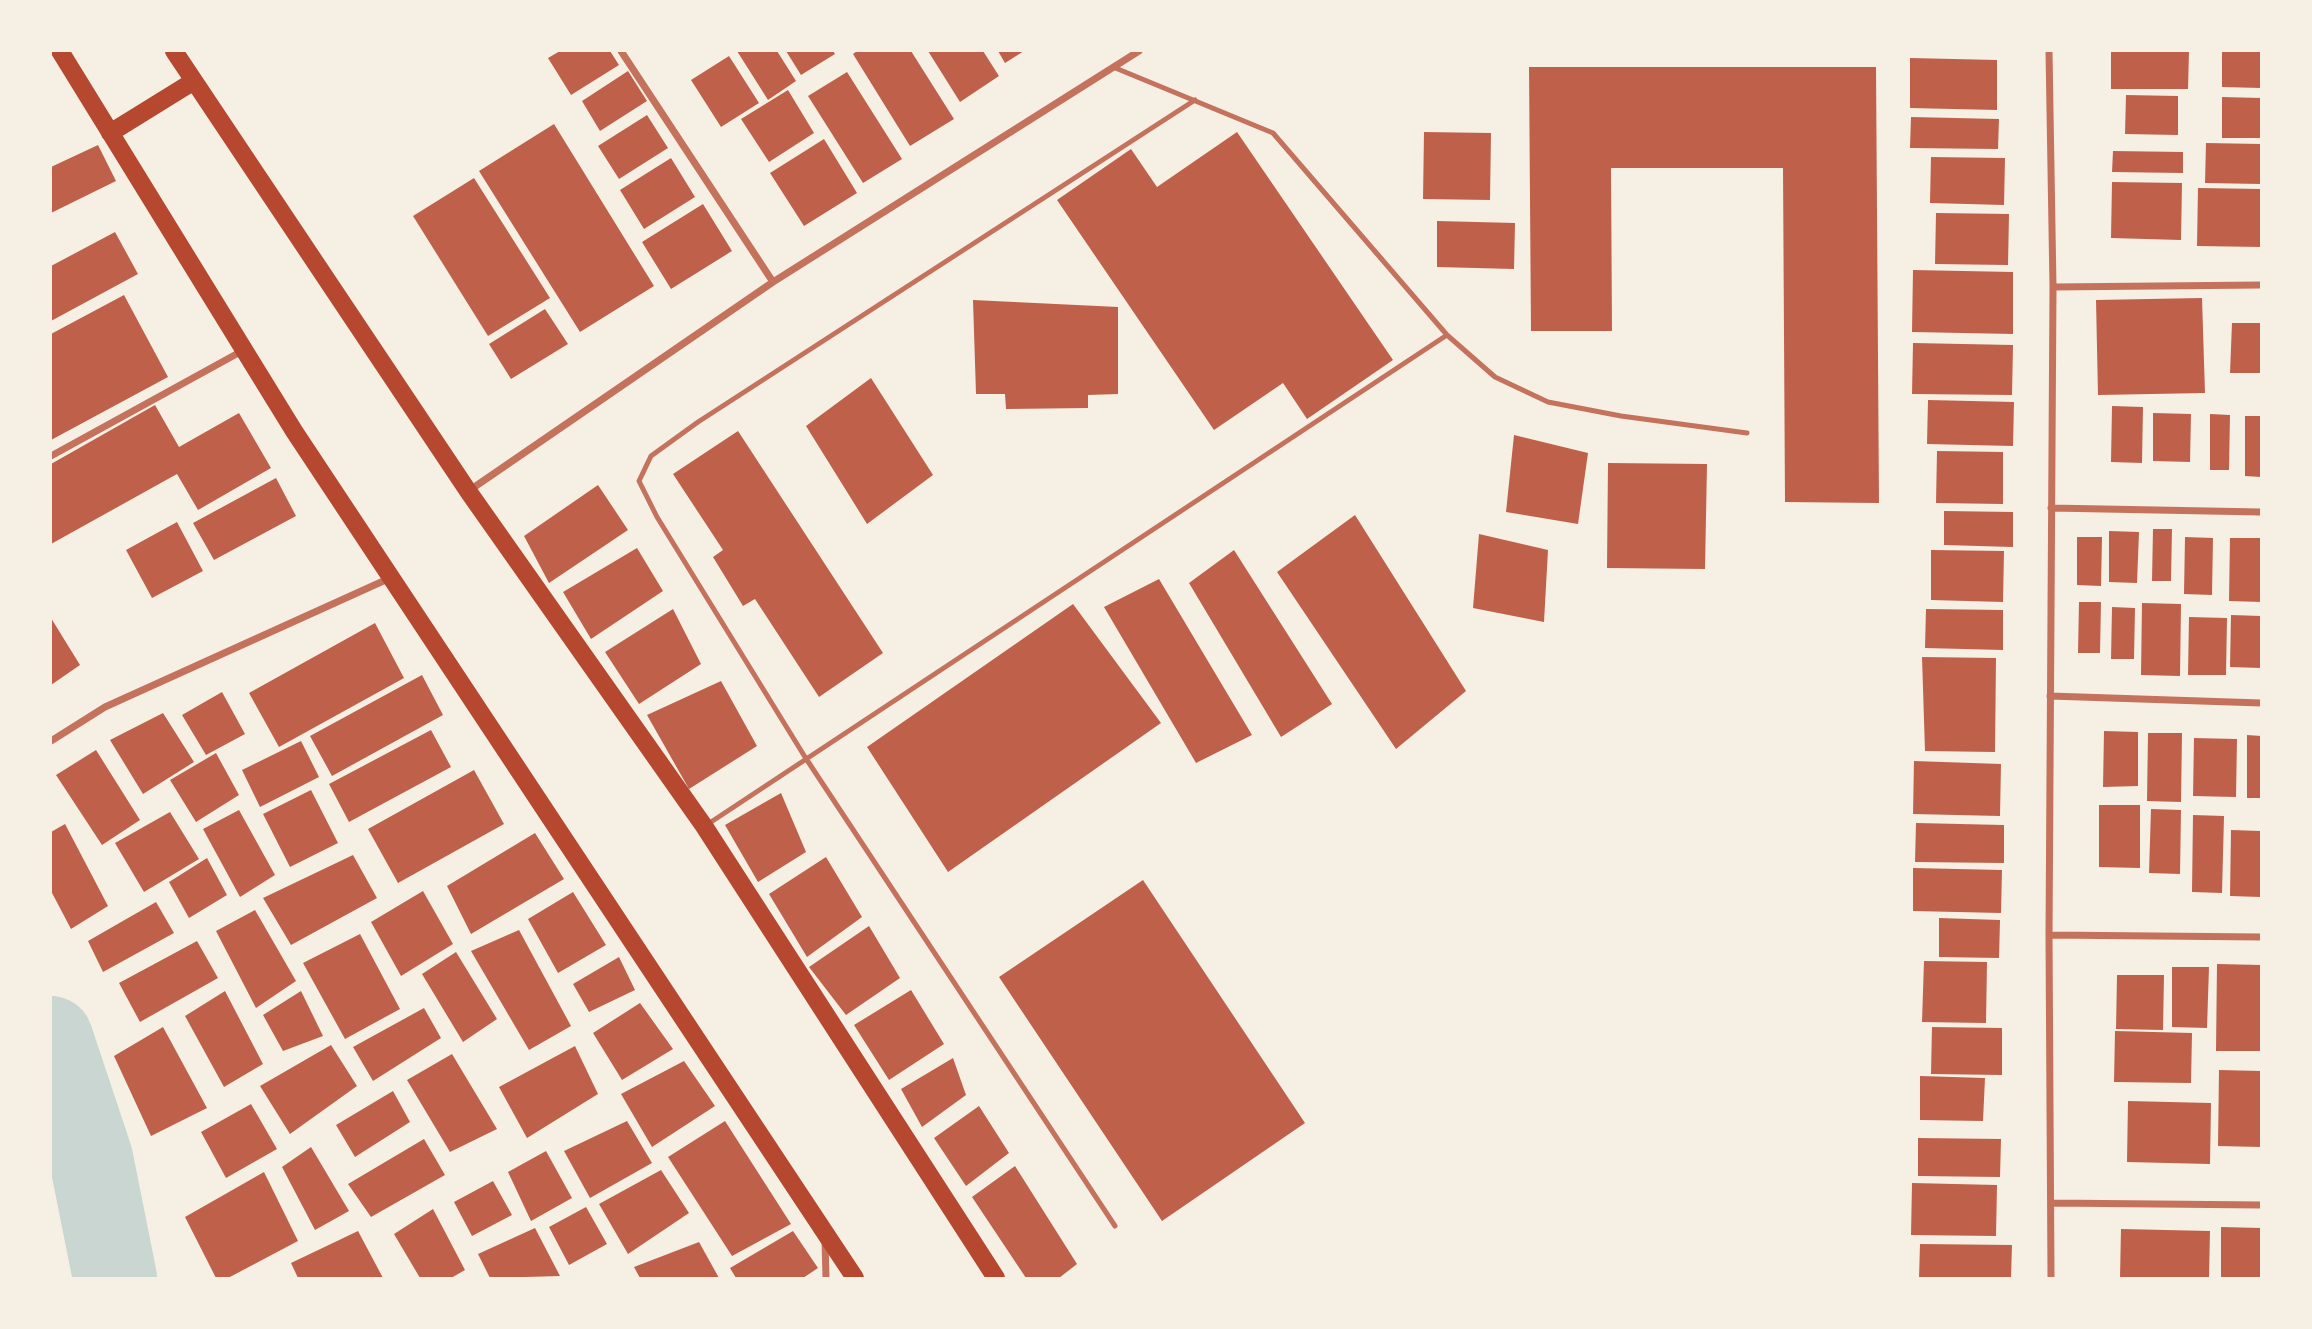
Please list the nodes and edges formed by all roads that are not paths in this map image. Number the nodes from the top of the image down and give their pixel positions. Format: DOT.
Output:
graph roads {
  1 [pos="60,51"];
  2 [pos="174,51"];
  3 [pos="621,51"];
  4 [pos="1139,51"];
  5 [pos="2049,51"];
  6 [pos="1114,67"];
  7 [pos="194,81"];
  8 [pos="1195,100"];
  9 [pos="110,133"];
  10 [pos="773,282"];
  11 [pos="2261,285"];
  12 [pos="2053,287"];
  13 [pos="1447,335"];
  14 [pos="246,349"];
  15 [pos="1746,433"];
  16 [pos="51,456"];
  17 [pos="468,492"];
  18 [pos="2051,508"];
  19 [pos="2261,512"];
  20 [pos="391,578"];
  21 [pos="2050,696"];
  22 [pos="2261,703"];
  23 [pos="51,741"];
  24 [pos="805,757"];
  25 [pos="704,826"];
  26 [pos="2049,935"];
  27 [pos="2261,937"];
  28 [pos="2052,1203"];
  29 [pos="2261,1205"];
  30 [pos="1115,1226"];
  31 [pos="825,1232"];
  32 [pos="826,1278"];
  33 [pos="855,1278"];
  34 [pos="996,1278"];
  35 [pos="2051,1278"];
  1 -- 9 [label="main road"];
  2 -- 7 [label="main road"];
  3 -- 10 [label="street"];
  4 -- 6 [label="street"];
  5 -- 12 [label="street"];
  6 -- 8 [label="lane"];
  6 -- 10 [label="street"];
  7 -- 9 [label="main road"];
  7 -- 17 [label="main road"];
  8 -- 13 [label="lane"];
  8 -- 24 [label="lane"];
  9 -- 14 [label="main road"];
  10 -- 17 [label="street"];
  11 -- 12 [label="street"];
  12 -- 18 [label="street"];
  13 -- 15 [label="lane"];
  13 -- 24 [label="lane"];
  14 -- 16 [label="street"];
  14 -- 20 [label="main road"];
  17 -- 25 [label="main road"];
  18 -- 19 [label="street"];
  18 -- 21 [label="street"];
  20 -- 23 [label="street"];
  20 -- 31 [label="main road"];
  21 -- 22 [label="street"];
  21 -- 26 [label="street"];
  24 -- 25 [label="lane"];
  24 -- 30 [label="lane"];
  25 -- 34 [label="main road"];
  26 -- 27 [label="street"];
  26 -- 28 [label="street"];
  28 -- 29 [label="street"];
  28 -- 35 [label="street"];
  31 -- 32 [label="street"];
  31 -- 33 [label="main road"];
}
